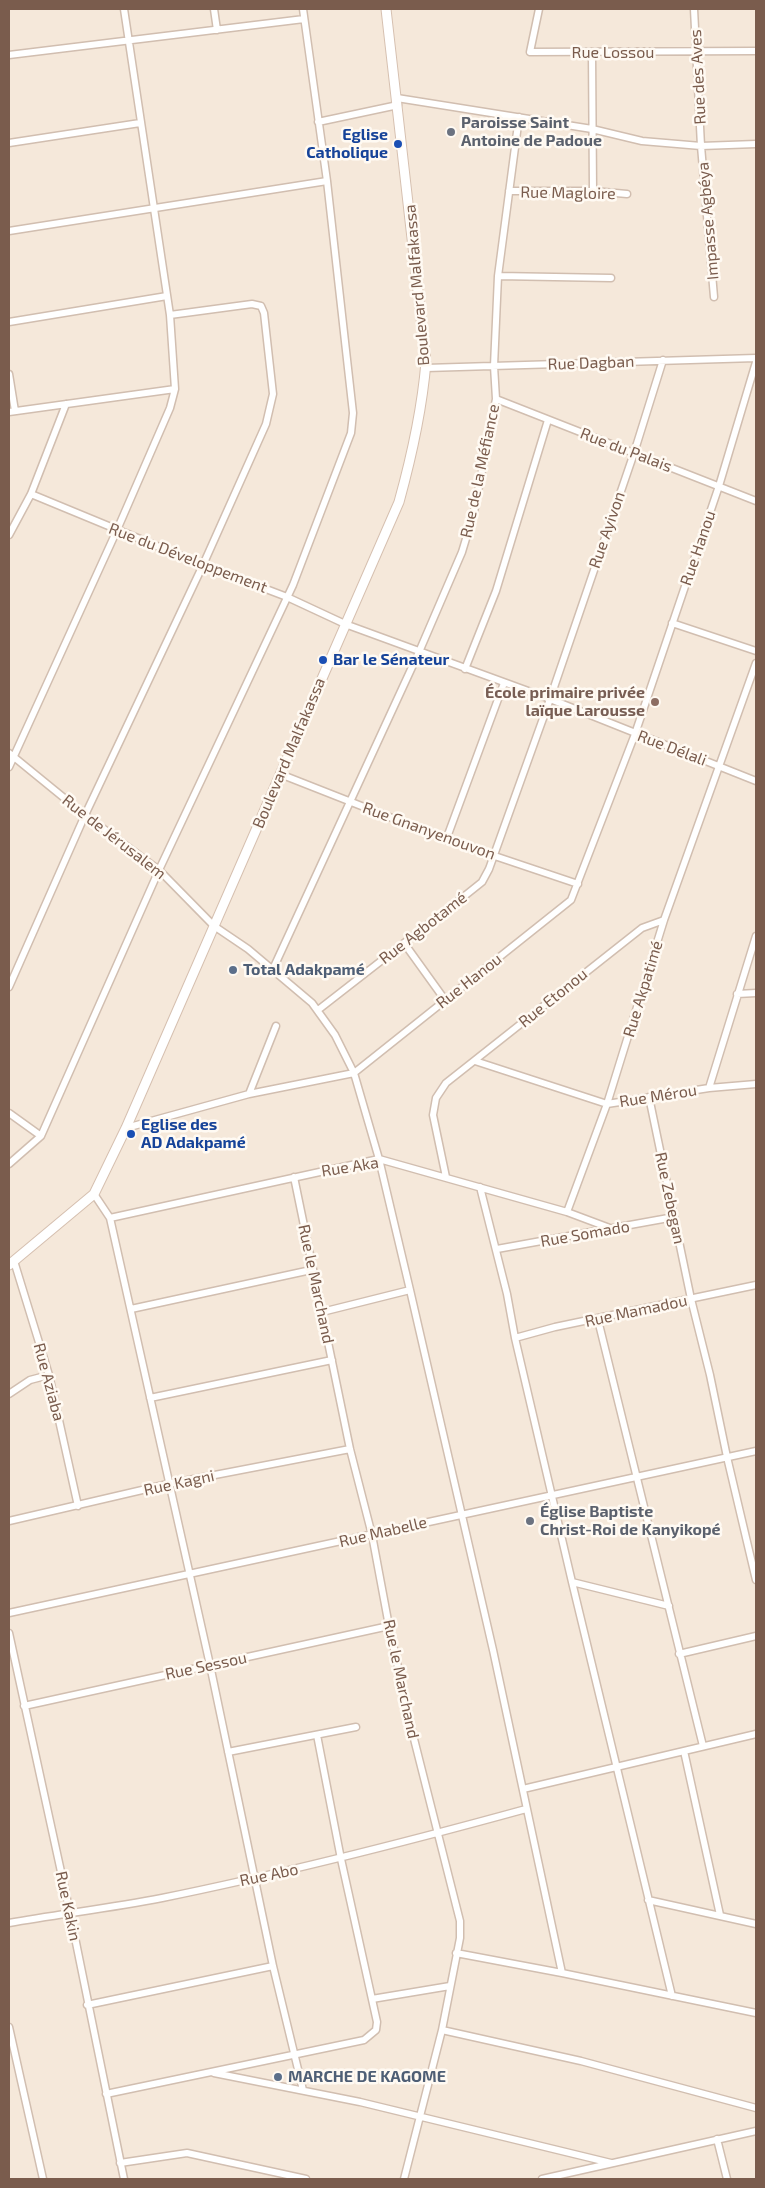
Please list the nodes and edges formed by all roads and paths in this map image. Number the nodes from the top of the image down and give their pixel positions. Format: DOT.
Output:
graph roads {
  1 [pos="124,9"];
  2 [pos="214,9"];
  3 [pos="303,9"];
  4 [pos="386,9"];
  5 [pos="539,9"];
  6 [pos="694,9"];
  7 [pos="304,19"];
  8 [pos="217,30"];
  9 [pos="129,41"];
  10 [pos="756,51"];
  11 [pos="696,52"];
  12 [pos="592,53"];
  13 [pos="9,55"];
  14 [pos="397,101"];
  15 [pos="519,116"];
  16 [pos="318,122"];
  17 [pos="140,123"];
  18 [pos="592,129"];
  19 [pos="9,143"];
  20 [pos="756,144"];
  21 [pos="701,146"];
  22 [pos="327,181"];
  23 [pos="509,191"];
  24 [pos="593,191"];
  25 [pos="627,194"];
  26 [pos="153,208"];
  27 [pos="9,231"];
  28 [pos="498,276"];
  29 [pos="610,278"];
  30 [pos="167,296"];
  31 [pos="714,297"];
  32 [pos="170,315"];
  33 [pos="9,322"];
  34 [pos="756,358"];
  35 [pos="663,360"];
  36 [pos="756,362"];
  37 [pos="494,366"];
  38 [pos="426,368"];
  39 [pos="9,374"];
  40 [pos="175,389"];
  41 [pos="496,399"];
  42 [pos="66,404"];
  43 [pos="12,412"];
  44 [pos="548,420"];
  45 [pos="634,453"];
  46 [pos="719,486"];
  47 [pos="31,494"];
  48 [pos="756,501"];
  49 [pos="117,530"];
  50 [pos="9,535"];
  51 [pos="202,565"];
  52 [pos="288,597"];
  53 [pos="672,623"];
  54 [pos="345,624"];
  55 [pos="756,651"];
  56 [pos="419,652"];
  57 [pos="756,663"];
  58 [pos="466,669"];
  59 [pos="504,683"];
  60 [pos="550,700"];
  61 [pos="635,734"];
  62 [pos="11,755"];
  63 [pos="719,766"];
  64 [pos="9,767"];
  65 [pos="280,774"];
  66 [pos="756,781"];
  67 [pos="351,802"];
  68 [pos="84,815"];
  69 [pos="446,840"];
  70 [pos="494,856"];
  71 [pos="159,870"];
  72 [pos="578,884"];
  73 [pos="664,920"];
  74 [pos="214,926"];
  75 [pos="756,936"];
  76 [pos="404,943"];
  77 [pos="273,969"];
  78 [pos="9,987"];
  79 [pos="756,993"];
  80 [pos="737,994"];
  81 [pos="445,1000"];
  82 [pos="318,1010"];
  83 [pos="276,1026"];
  84 [pos="475,1061"];
  85 [pos="354,1073"];
  86 [pos="756,1084"];
  87 [pos="708,1088"];
  88 [pos="250,1094"];
  89 [pos="649,1097"];
  90 [pos="607,1104"];
  91 [pos="9,1113"];
  92 [pos="126,1128"];
  93 [pos="41,1136"];
  94 [pos="379,1158"];
  95 [pos="9,1164"];
  96 [pos="294,1177"];
  97 [pos="446,1178"];
  98 [pos="480,1187"];
  99 [pos="94,1194"];
  100 [pos="567,1212"];
  101 [pos="110,1218"];
  102 [pos="674,1218"];
  103 [pos="615,1230"];
  104 [pos="497,1250"];
  105 [pos="11,1263"];
  106 [pos="312,1270"];
  107 [pos="756,1285"];
  108 [pos="410,1290"];
  109 [pos="691,1299"];
  110 [pos="130,1309"];
  111 [pos="322,1312"];
  112 [pos="598,1320"];
  113 [pos="515,1338"];
  114 [pos="332,1360"];
  115 [pos="49,1375"];
  116 [pos="9,1394"];
  117 [pos="150,1398"];
  118 [pos="350,1449"];
  119 [pos="756,1451"];
  120 [pos="727,1457"];
  121 [pos="638,1476"];
  122 [pos="168,1484"];
  123 [pos="552,1496"];
  124 [pos="78,1506"];
  125 [pos="460,1514"];
  126 [pos="9,1522"];
  127 [pos="372,1535"];
  128 [pos="188,1575"];
  129 [pos="756,1580"];
  130 [pos="572,1582"];
  131 [pos="669,1606"];
  132 [pos="9,1613"];
  133 [pos="389,1626"];
  134 [pos="9,1633"];
  135 [pos="756,1636"];
  136 [pos="680,1654"];
  137 [pos="210,1665"];
  138 [pos="24,1706"];
  139 [pos="356,1727"];
  140 [pos="756,1734"];
  141 [pos="317,1735"];
  142 [pos="703,1746"];
  143 [pos="684,1751"];
  144 [pos="228,1752"];
  145 [pos="616,1765"];
  146 [pos="523,1789"];
  147 [pos="526,1809"];
  148 [pos="436,1834"];
  149 [pos="341,1859"];
  150 [pos="254,1878"];
  151 [pos="648,1900"];
  152 [pos="70,1913"];
  153 [pos="720,1915"];
  154 [pos="9,1923"];
  155 [pos="756,1924"];
  156 [pos="456,1953"];
  157 [pos="273,1966"];
  158 [pos="562,1973"];
  159 [pos="450,1986"];
  160 [pos="672,1996"];
  161 [pos="372,1999"];
  162 [pos="88,2005"];
  163 [pos="756,2013"];
  164 [pos="9,2027"];
  165 [pos="442,2030"];
  166 [pos="294,2054"];
  167 [pos="210,2072"];
  168 [pos="303,2090"];
  169 [pos="106,2094"];
  170 [pos="756,2108"];
  171 [pos="419,2117"];
  172 [pos="756,2131"];
  173 [pos="717,2139"];
  174 [pos="120,2163"];
  175 [pos="611,2163"];
  176 [pos="43,2179"];
  177 [pos="124,2179"];
  178 [pos="306,2179"];
  179 [pos="404,2179"];
  180 [pos="542,2179"];
  181 [pos="727,2179"];
  1 -- 9 [label="street"];
  2 -- 8 [label="street"];
  3 -- 7 [label="street"];
  4 -- 14 [label="street, Boulevard Malfakassa"];
  5 -- 12 [label="street, Rue Lossou"];
  6 -- 11 [label="street, Rue des Aves"];
  7 -- 8 [label="street"];
  7 -- 16 [label="street"];
  8 -- 9 [label="street"];
  9 -- 13 [label="street"];
  9 -- 17 [label="street"];
  10 -- 11 [label="street, Rue Lossou"];
  11 -- 12 [label="street, Rue Lossou"];
  11 -- 21 [label="street, Rue des Aves"];
  12 -- 18 [label="street"];
  14 -- 15 [label="street"];
  14 -- 16 [label="street"];
  14 -- 38 [label="street, Boulevard Malfakassa"];
  15 -- 18 [label="street"];
  15 -- 23 [label="street, Rue de la Méfiance"];
  16 -- 22 [label="street"];
  17 -- 19 [label="street"];
  17 -- 26 [label="street"];
  18 -- 21 [label="street"];
  18 -- 24 [label="street"];
  20 -- 21 [label="street"];
  21 -- 31 [label="street, Impasse Agbéya"];
  22 -- 26 [label="street"];
  22 -- 52 [label="street"];
  23 -- 24 [label="street, Rue Magloire"];
  23 -- 28 [label="street, Rue de la Méfiance"];
  24 -- 25 [label="street, Rue Magloire"];
  26 -- 27 [label="street"];
  26 -- 30 [label="street"];
  28 -- 29 [label="street"];
  28 -- 37 [label="street, Rue de la Méfiance"];
  30 -- 32 [label="street"];
  30 -- 33 [label="street"];
  32 -- 40 [label="street"];
  32 -- 51 [label="street"];
  34 -- 35 [label="street, Rue Dagban"];
  35 -- 37 [label="street, Rue Dagban"];
  35 -- 45 [label="street, Rue Ayivon"];
  36 -- 46 [label="street, Rue Hanou"];
  37 -- 38 [label="street, Rue Dagban"];
  37 -- 41 [label="street, Rue de la Méfiance"];
  38 -- 54 [label="street, Boulevard Malfakassa"];
  39 -- 43 [label="street"];
  40 -- 42 [label="street"];
  40 -- 49 [label="street"];
  41 -- 44 [label="street, Rue du Palais"];
  41 -- 56 [label="street, Rue de la Méfiance"];
  42 -- 43 [label="street"];
  42 -- 47 [label="street"];
  44 -- 45 [label="street, Rue du Palais"];
  44 -- 58 [label="street"];
  45 -- 46 [label="street, Rue du Palais"];
  45 -- 60 [label="street, Rue Ayivon"];
  46 -- 48 [label="street, Rue du Palais"];
  46 -- 53 [label="street, Rue Hanou"];
  47 -- 49 [label="street, Rue du Développement"];
  47 -- 50 [label="street"];
  49 -- 51 [label="street, Rue du Développement"];
  49 -- 62 [label="street"];
  51 -- 52 [label="street, Rue du Développement"];
  51 -- 68 [label="street"];
  52 -- 54 [label="street, Rue du Développement"];
  52 -- 71 [label="street"];
  53 -- 55 [label="street"];
  53 -- 61 [label="street, Rue Hanou"];
  54 -- 56 [label="street, Rue Délali"];
  54 -- 65 [label="street, Boulevard Malfakassa"];
  56 -- 58 [label="street, Rue Délali"];
  56 -- 67 [label="street, Rue de la Méfiance"];
  57 -- 63 [label="street, Rue Akpatimé"];
  58 -- 59 [label="street, Rue Délali"];
  59 -- 60 [label="street, Rue Délali"];
  59 -- 69 [label="street"];
  60 -- 61 [label="street, Rue Délali"];
  60 -- 70 [label="street, Rue Ayivon"];
  61 -- 63 [label="street, Rue Délali"];
  61 -- 72 [label="street, Rue Hanou"];
  62 -- 64 [label="street"];
  62 -- 68 [label="street, Rue de Jérusalem"];
  63 -- 66 [label="street, Rue Délali"];
  63 -- 73 [label="street, Rue Akpatimé"];
  65 -- 67 [label="street, Rue Gnanyenouvon"];
  65 -- 74 [label="street, Boulevard Malfakassa"];
  67 -- 69 [label="street, Rue Gnanyenouvon"];
  67 -- 77 [label="street, Rue de la Méfiance"];
  68 -- 71 [label="street, Rue de Jérusalem"];
  68 -- 78 [label="street"];
  69 -- 70 [label="street, Rue Gnanyenouvon"];
  70 -- 72 [label="street, Rue Gnanyenouvon"];
  70 -- 76 [label="street, Rue Agbotamé"];
  71 -- 74 [label="street, Rue de Jérusalem"];
  71 -- 93 [label="street"];
  72 -- 81 [label="street, Rue Hanou"];
  73 -- 84 [label="street, Rue Etonou"];
  73 -- 90 [label="street, Rue Akpatimé"];
  74 -- 77 [label="street, Rue de Jérusalem"];
  74 -- 92 [label="street, Boulevard Malfakassa"];
  75 -- 80 [label="street"];
  76 -- 81 [label="street"];
  76 -- 82 [label="street, Rue Agbotamé"];
  77 -- 82 [label="street, Rue de Jérusalem"];
  79 -- 80 [label="street"];
  80 -- 87 [label="street"];
  81 -- 85 [label="street, Rue Hanou"];
  82 -- 85 [label="street, Rue de Jérusalem"];
  83 -- 88 [label="street"];
  84 -- 90 [label="street, Rue Mérou"];
  84 -- 97 [label="street, Rue Etonou"];
  85 -- 88 [label="street"];
  85 -- 94 [label="street, Rue de Jérusalem"];
  86 -- 87 [label="street, Rue Mérou"];
  87 -- 89 [label="street, Rue Mérou"];
  88 -- 92 [label="street"];
  89 -- 90 [label="street, Rue Mérou"];
  89 -- 102 [label="street, Rue Zebegan"];
  90 -- 100 [label="street, Rue Akpatimé"];
  91 -- 93 [label="street"];
  92 -- 99 [label="street, Boulevard Malfakassa"];
  93 -- 95 [label="street"];
  94 -- 96 [label="street, Rue Aka"];
  94 -- 97 [label="street, Rue Aka"];
  94 -- 108 [label="street, Rue de Jérusalem"];
  96 -- 101 [label="street, Rue Aka"];
  96 -- 106 [label="street, Rue le Marchand"];
  97 -- 98 [label="street, Rue Aka"];
  98 -- 100 [label="street, Rue Aka"];
  98 -- 104 [label="street"];
  99 -- 101 [label="street"];
  99 -- 105 [label="street, Boulevard Malfakassa"];
  100 -- 103 [label="street, Rue Aka"];
  101 -- 110 [label="street"];
  102 -- 103 [label="street, Rue Somado"];
  102 -- 109 [label="street, Rue Zebegan"];
  103 -- 104 [label="street, Rue Somado"];
  104 -- 113 [label="street"];
  105 -- 115 [label="street, Rue Aziaba"];
  106 -- 110 [label="street"];
  106 -- 111 [label="street, Rue le Marchand"];
  107 -- 109 [label="street, Rue Mamadou"];
  108 -- 111 [label="street"];
  108 -- 125 [label="street, Rue de Jérusalem"];
  109 -- 112 [label="street, Rue Mamadou"];
  109 -- 120 [label="street, Rue Zebegan"];
  110 -- 117 [label="street"];
  111 -- 114 [label="street, Rue le Marchand"];
  112 -- 113 [label="street, Rue Mamadou"];
  112 -- 121 [label="street"];
  113 -- 123 [label="street"];
  114 -- 117 [label="street"];
  114 -- 118 [label="street, Rue le Marchand"];
  115 -- 116 [label="street"];
  115 -- 124 [label="street, Rue Aziaba"];
  117 -- 122 [label="street"];
  118 -- 122 [label="street, Rue Kagni"];
  118 -- 127 [label="street, Rue le Marchand"];
  119 -- 120 [label="street, Rue Mabelle"];
  120 -- 121 [label="street, Rue Mabelle"];
  120 -- 129 [label="street, Rue Zebegan"];
  121 -- 123 [label="street, Rue Mabelle"];
  121 -- 131 [label="street"];
  122 -- 124 [label="street, Rue Kagni"];
  122 -- 128 [label="street"];
  123 -- 125 [label="street, Rue Mabelle"];
  123 -- 130 [label="street"];
  124 -- 126 [label="street, Rue Kagni"];
  125 -- 127 [label="street, Rue Mabelle"];
  125 -- 146 [label="street, Rue de Jérusalem"];
  127 -- 128 [label="street, Rue Mabelle"];
  127 -- 133 [label="street, Rue le Marchand"];
  128 -- 132 [label="street, Rue Mabelle"];
  128 -- 137 [label="street"];
  130 -- 131 [label="street"];
  130 -- 145 [label="street"];
  131 -- 136 [label="street"];
  133 -- 137 [label="street, Rue Sessou"];
  133 -- 148 [label="street, Rue le Marchand"];
  134 -- 138 [label="street, Rue Kakin"];
  135 -- 136 [label="street"];
  136 -- 142 [label="street"];
  137 -- 138 [label="street, Rue Sessou"];
  137 -- 144 [label="street"];
  138 -- 152 [label="street, Rue Kakin"];
  139 -- 141 [label="street"];
  140 -- 142 [label="street"];
  141 -- 144 [label="street"];
  141 -- 149 [label="street"];
  142 -- 143 [label="street"];
  143 -- 145 [label="street"];
  143 -- 153 [label="street"];
  144 -- 150 [label="street"];
  145 -- 146 [label="street"];
  145 -- 151 [label="street"];
  146 -- 147 [label="street, Rue de Jérusalem"];
  147 -- 148 [label="street, Rue Abo"];
  147 -- 158 [label="street, Rue de Jérusalem"];
  148 -- 149 [label="street, Rue Abo"];
  148 -- 156 [label="street, Rue le Marchand"];
  149 -- 150 [label="street, Rue Abo"];
  149 -- 161 [label="street"];
  150 -- 152 [label="street, Rue Abo"];
  150 -- 157 [label="street"];
  151 -- 153 [label="street"];
  151 -- 160 [label="street"];
  152 -- 154 [label="street, Rue Abo"];
  152 -- 162 [label="street, Rue Kakin"];
  153 -- 155 [label="street"];
  156 -- 158 [label="street"];
  156 -- 159 [label="street, Rue le Marchand"];
  157 -- 162 [label="street"];
  157 -- 166 [label="street"];
  158 -- 160 [label="street"];
  159 -- 161 [label="street"];
  159 -- 165 [label="street, Rue le Marchand"];
  160 -- 163 [label="street"];
  161 -- 166 [label="street"];
  162 -- 169 [label="street, Rue Kakin"];
  164 -- 176 [label="street"];
  165 -- 170 [label="street"];
  165 -- 171 [label="street, Rue le Marchand"];
  166 -- 167 [label="street"];
  166 -- 168 [label="street"];
  167 -- 168 [label="street"];
  167 -- 169 [label="street"];
  168 -- 171 [label="street"];
  169 -- 174 [label="street, Rue Kakin"];
  171 -- 175 [label="street"];
  171 -- 179 [label="street, Rue le Marchand"];
  172 -- 173 [label="street"];
  173 -- 175 [label="street"];
  173 -- 181 [label="street"];
  174 -- 177 [label="street, Rue Kakin"];
  174 -- 178 [label="street"];
  175 -- 180 [label="street"];
}
